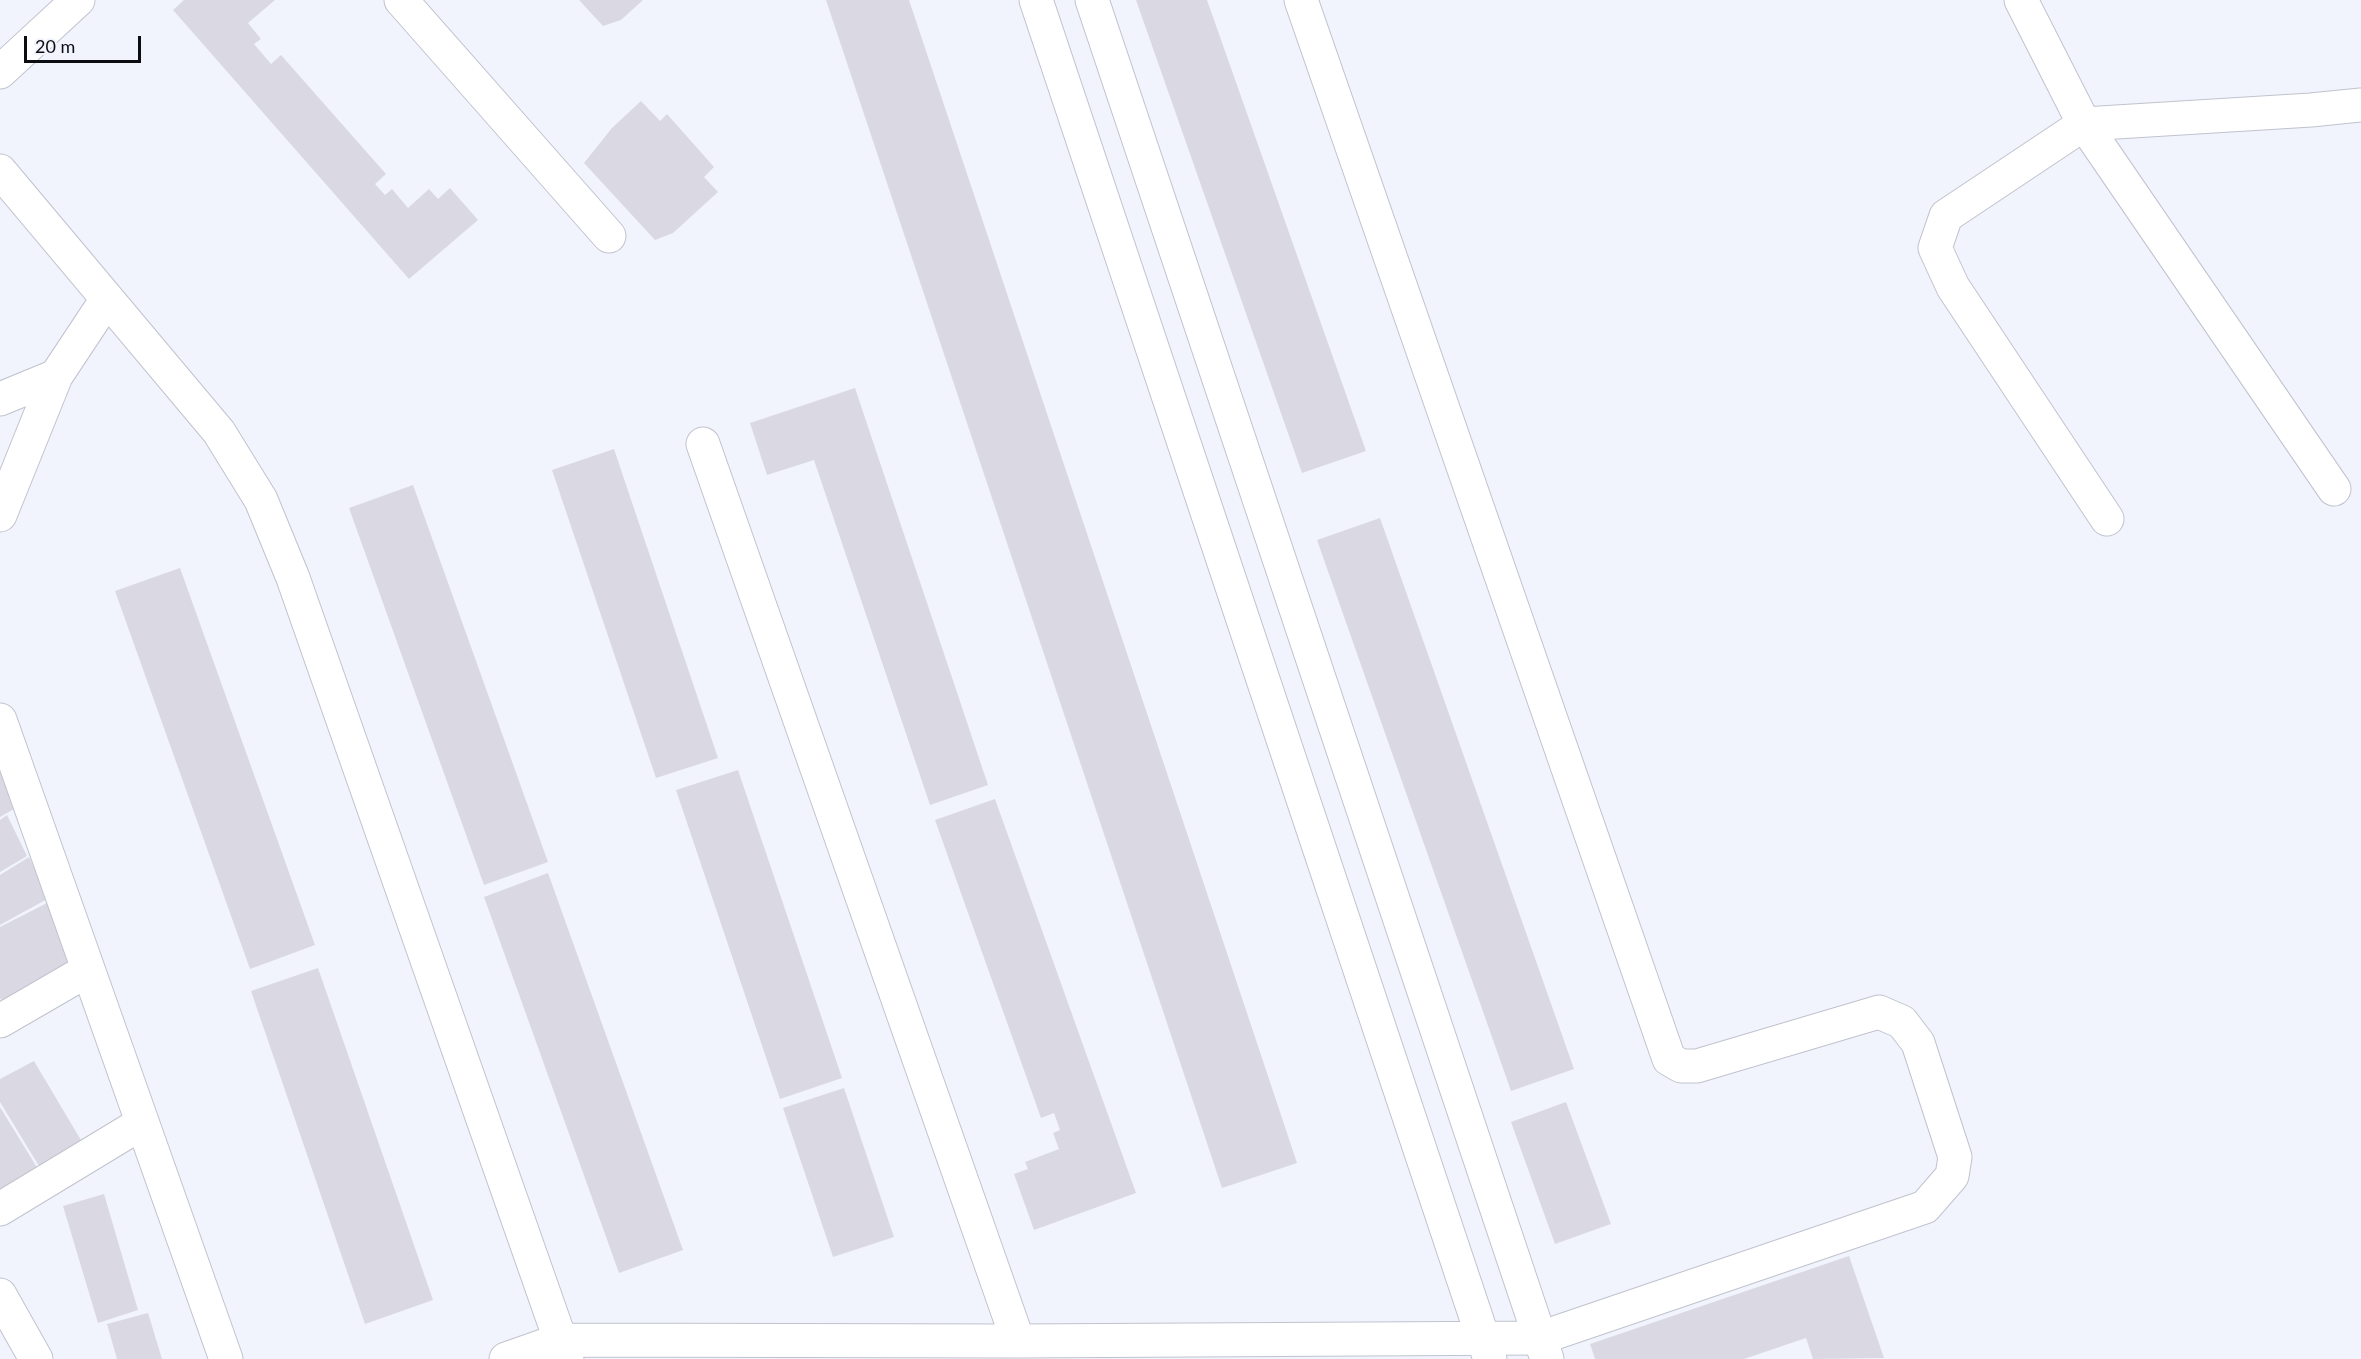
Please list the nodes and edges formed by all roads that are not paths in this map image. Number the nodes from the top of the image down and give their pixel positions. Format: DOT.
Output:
graph roads {
  1 [pos="78,0"];
  2 [pos="401,0"];
  3 [pos="1036,0"];
  4 [pos="1092,0"];
  5 [pos="1301,0"];
  6 [pos="2021,0"];
  7 [pos="0,72"];
  8 [pos="2361,105"];
  9 [pos="2084,124"];
  10 [pos="0,171"];
  11 [pos="609,236"];
  12 [pos="107,299"];
  13 [pos="56,376"];
  14 [pos="0,399"];
  15 [pos="703,444"];
  16 [pos="2334,489"];
  17 [pos="0,515"];
  18 [pos="2107,519"];
  19 [pos="0,720"];
  20 [pos="88,970"];
  21 [pos="0,1021"];
  22 [pos="142,1124"];
  23 [pos="0,1209"];
  24 [pos="0,1295"];
  25 [pos="1018,1341"];
  26 [pos="1544,1348"];
  27 [pos="564,1349"];
  28 [pos="1487,1349"];
  29 [pos="36,1359"];
  30 [pos="226,1359"];
  31 [pos="506,1359"];
  1 -- 7 [label="street"];
  2 -- 11 [label="street"];
  3 -- 28 [label="street"];
  4 -- 26 [label="street"];
  5 -- 26 [label="street"];
  6 -- 9 [label="street"];
  8 -- 9 [label="street"];
  9 -- 16 [label="street"];
  9 -- 18 [label="street"];
  10 -- 12 [label="street"];
  12 -- 13 [label="street"];
  12 -- 27 [label="street"];
  13 -- 14 [label="street"];
  13 -- 17 [label="street"];
  15 -- 25 [label="street"];
  19 -- 20 [label="street"];
  20 -- 21 [label="street"];
  20 -- 22 [label="street"];
  22 -- 23 [label="street"];
  22 -- 30 [label="street"];
  24 -- 29 [label="street"];
  25 -- 27 [label="street"];
  25 -- 28 [label="street"];
  26 -- 28 [label="street"];
  27 -- 31 [label="street"];
}
